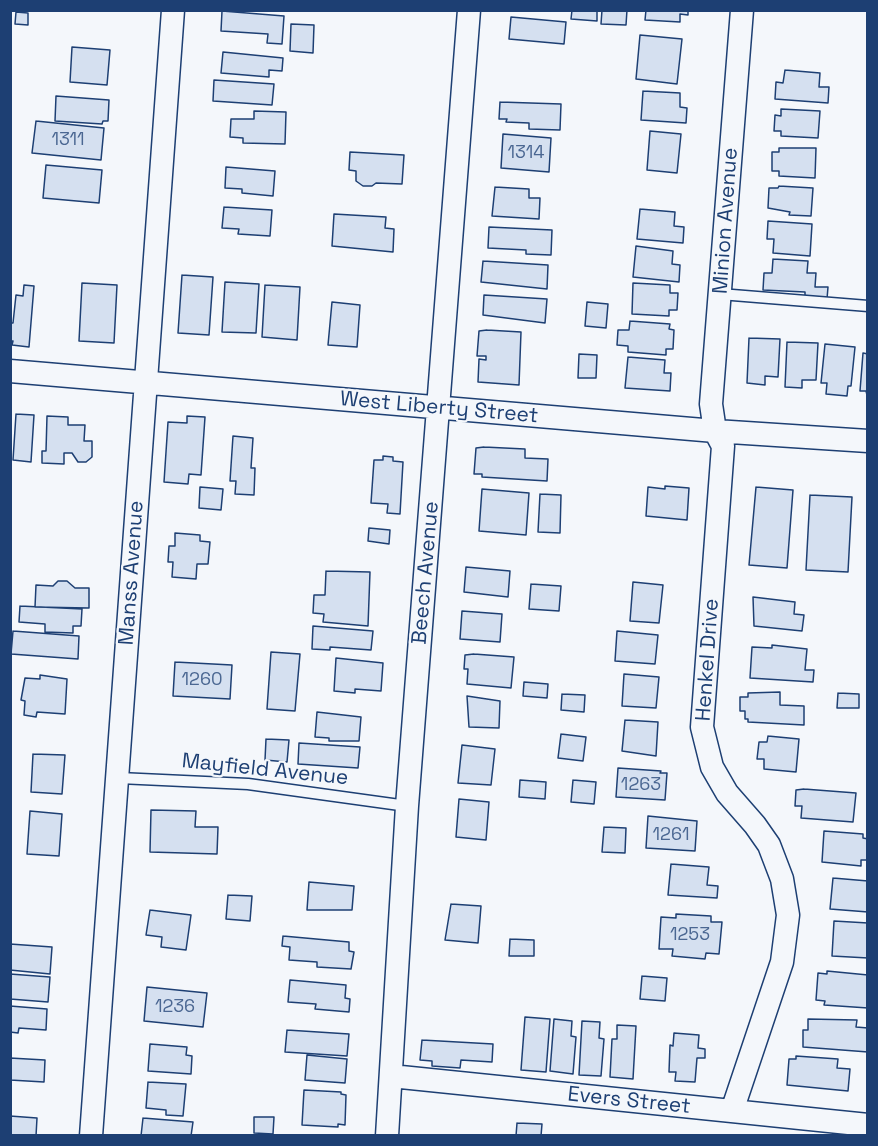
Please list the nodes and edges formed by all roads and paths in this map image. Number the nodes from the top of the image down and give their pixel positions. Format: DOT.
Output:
graph roads {
  1 [pos="174,10"];
  2 [pos="469,10"];
  3 [pos="742,10"];
  4 [pos="720,294"];
  5 [pos="867,306"];
  6 [pos="10,371"];
  7 [pos="145,382"];
  8 [pos="439,408"];
  9 [pos="715,431"];
  10 [pos="867,441"];
  11 [pos="119,778"];
  12 [pos="407,806"];
  13 [pos="391,1076"];
  14 [pos="732,1111"];
  15 [pos="867,1125"];
  16 [pos="91,1136"];
  17 [pos="387,1136"];
  1 -- 7 [label="street, Manss Avenue"];
  2 -- 8 [label="street, Beech Avenue"];
  3 -- 4 [label="street, Minion Avenue"];
  4 -- 5 [label="lane"];
  4 -- 9 [label="street, Minion Avenue"];
  6 -- 7 [label="street, West Liberty Street"];
  7 -- 8 [label="street, West Liberty Street"];
  7 -- 11 [label="street, Manss Avenue"];
  8 -- 9 [label="street, West Liberty Street"];
  8 -- 12 [label="street, Beech Avenue"];
  9 -- 10 [label="street, West Liberty Street"];
  9 -- 14 [label="street, Henkel Drive"];
  11 -- 12 [label="lane, Mayfield Avenue"];
  11 -- 16 [label="street, Manss Avenue"];
  12 -- 13 [label="street, Beech Avenue"];
  13 -- 14 [label="street, Evers Street"];
  13 -- 17 [label="street, Beech Avenue"];
  14 -- 15 [label="street, Evers Street"];
}
